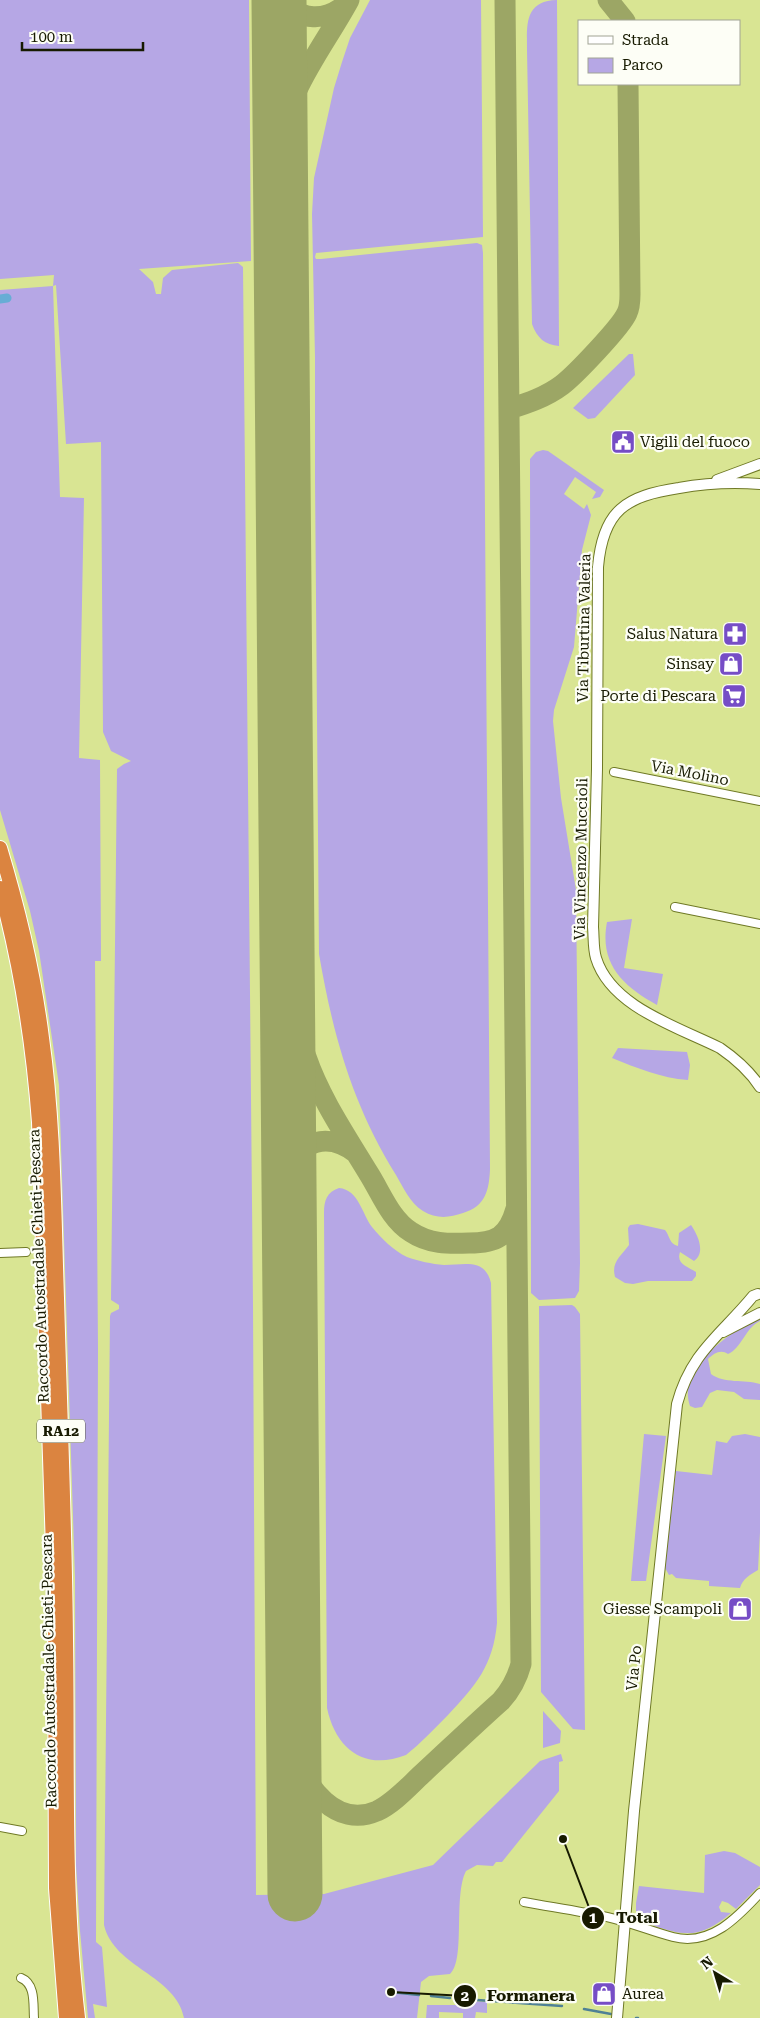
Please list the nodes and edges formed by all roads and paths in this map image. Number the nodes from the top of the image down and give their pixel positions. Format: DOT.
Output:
graph roads {
  1 [pos="760,464"];
  2 [pos="709,483"];
  3 [pos="760,484"];
  4 [pos="597,757"];
  5 [pos="614,772"];
  6 [pos="760,801"];
  7 [pos="0,848"];
  8 [pos="0,888"];
  9 [pos="675,907"];
  10 [pos="760,924"];
  11 [pos="760,1087"];
  12 [pos="26,1252"];
  13 [pos="0,1253"];
  14 [pos="759,1294"];
  15 [pos="760,1313"];
  16 [pos="719,1334"];
  17 [pos="0,1827"];
  18 [pos="22,1831"];
  19 [pos="760,1892"];
  20 [pos="524,1902"];
  21 [pos="626,1922"];
  22 [pos="21,1978"];
  23 [pos="34,2018"];
  24 [pos="66,2018"];
  25 [pos="78,2018"];
  26 [pos="617,2018"];
  1 -- 2 [label="street, Via Tiburtina Valeria"];
  2 -- 3 [label="street, Via Tiburtina Valeria"];
  2 -- 4 [label="street, Via Tiburtina Valeria"];
  4 -- 11 [label="street, Via Vincenzo Muccioli"];
  5 -- 6 [label="street, Via Molino"];
  7 -- 25 [label="highway, Raccordo Autostradale Chieti-Pescara / RA12"];
  8 -- 24 [label="highway, Raccordo Autostradale Chieti-Pescara / RA12"];
  9 -- 10 [label="street"];
  12 -- 13 [label="street"];
  14 -- 16 [label="street, Via Po"];
  15 -- 16 [label="street, Via Po"];
  16 -- 21 [label="street, Via Po"];
  17 -- 18 [label="street"];
  19 -- 21 [label="street"];
  20 -- 21 [label="street"];
  21 -- 26 [label="street, Via Po"];
  22 -- 23 [label="street"];
}
